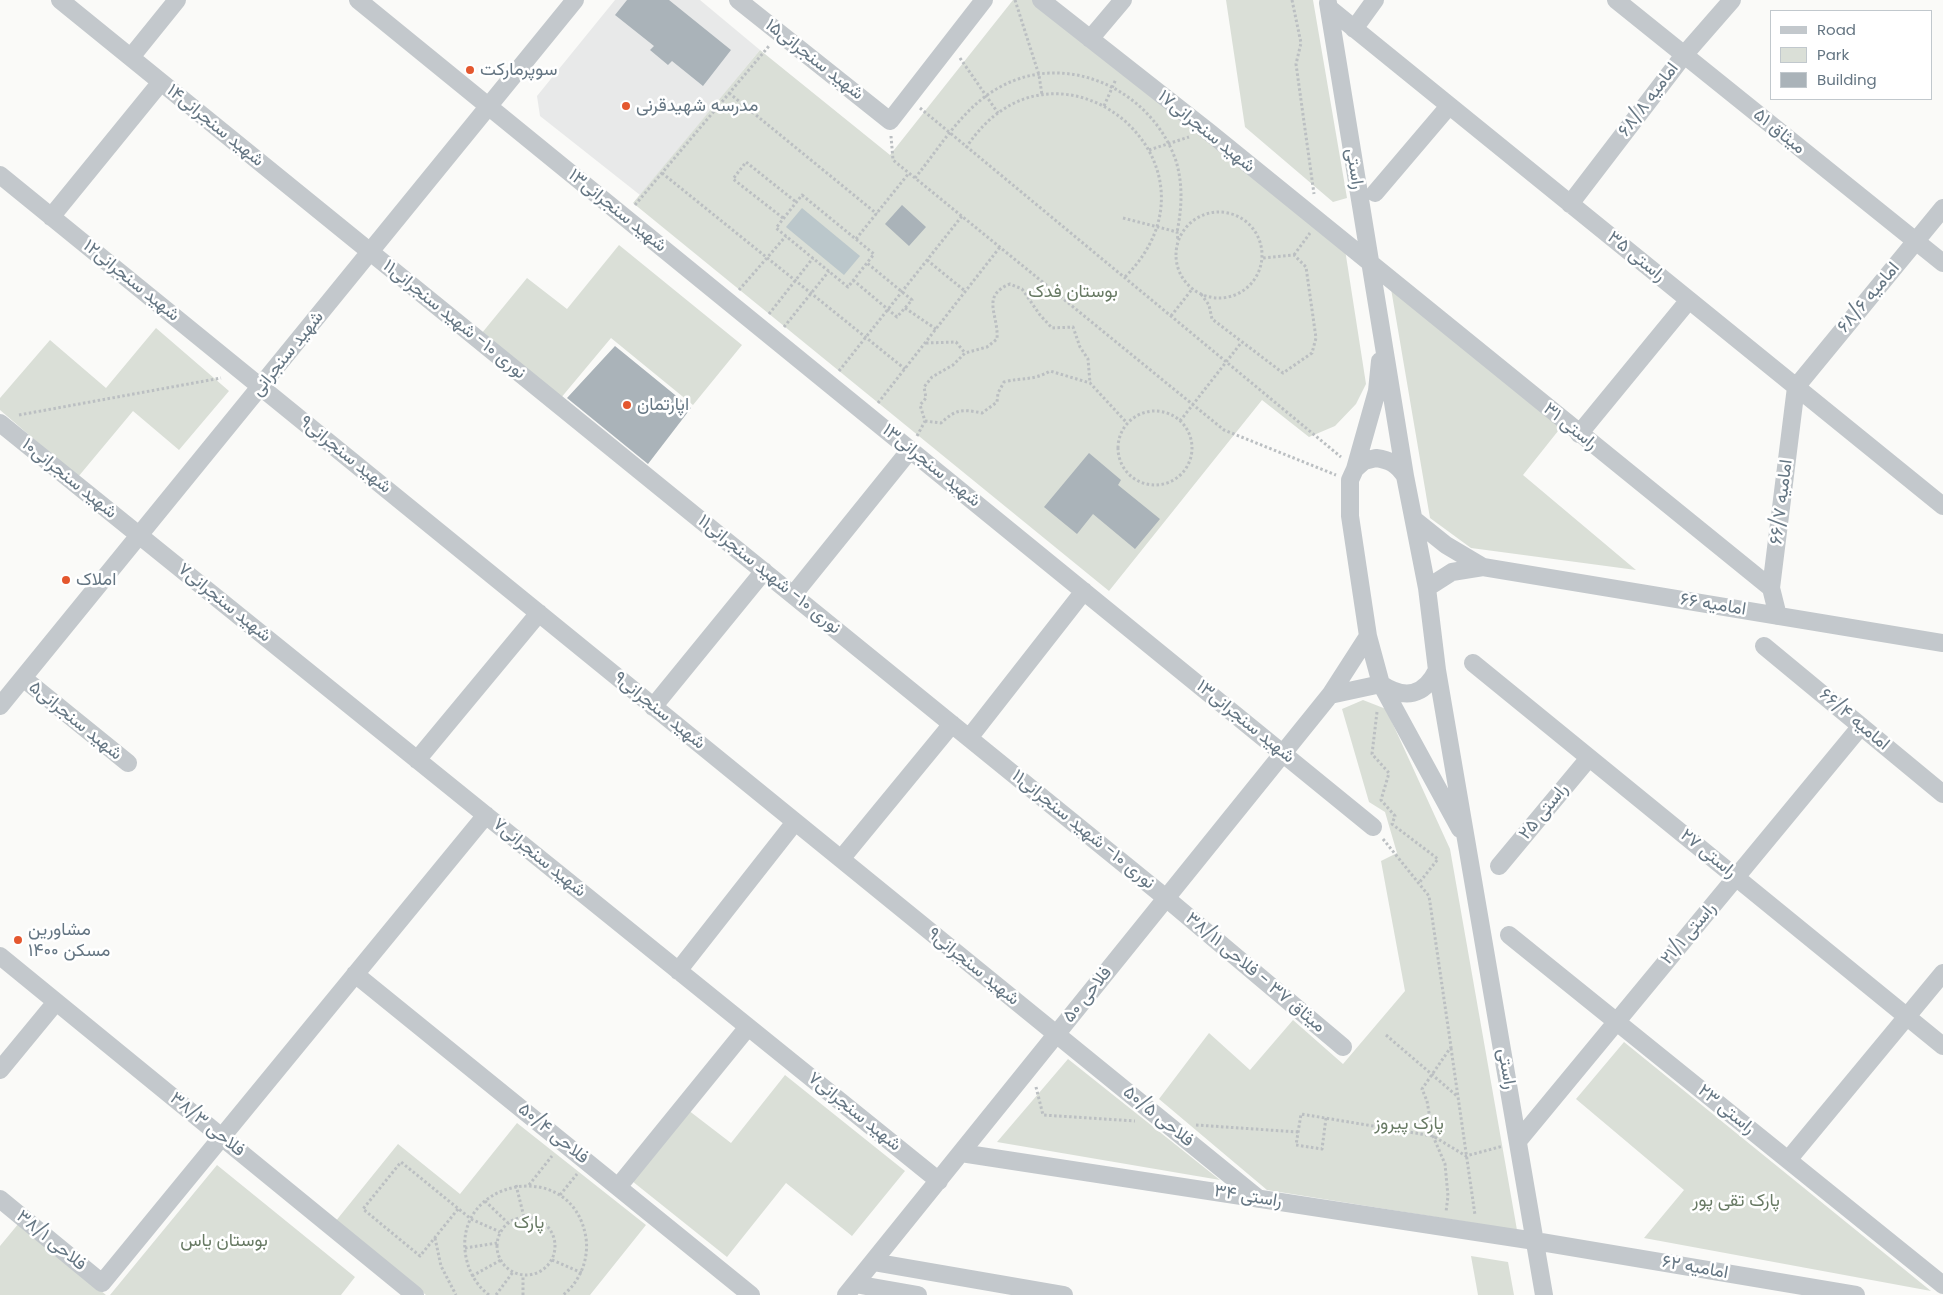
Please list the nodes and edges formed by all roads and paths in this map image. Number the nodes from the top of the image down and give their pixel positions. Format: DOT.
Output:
graph roads {
  1 [pos="60,0"];
  2 [pos="177,0"];
  3 [pos="358,0"];
  4 [pos="574,0"];
  5 [pos="738,0"];
  6 [pos="984,0"];
  7 [pos="1015,0"];
  8 [pos="1041,0"];
  9 [pos="1122,0"];
  10 [pos="1292,0"];
  11 [pos="1375,0"];
  12 [pos="1616,0"];
  13 [pos="1732,0"];
  14 [pos="1328,4"];
  15 [pos="1354,29"];
  16 [pos="780,33"];
  17 [pos="1090,39"];
  18 [pos="950,44"];
  19 [pos="1684,56"];
  20 [pos="130,57"];
  21 [pos="1121,65"];
  22 [pos="1039,75"];
  23 [pos="161,82"];
  24 [pos="1114,87"];
  25 [pos="729,93"];
  26 [pos="1042,95"];
  27 [pos="986,96"];
  28 [pos="908,98"];
  29 [pos="488,106"];
  30 [pos="1104,106"];
  31 [pos="1449,106"];
  32 [pos="998,112"];
  33 [pos="890,121"];
  34 [pos="1209,132"];
  35 [pos="950,135"];
  36 [pos="1168,142"];
  37 [pos="966,148"];
  38 [pos="1149,150"];
  39 [pos="662,173"];
  40 [pos="909,173"];
  41 [pos="0,175"];
  42 [pos="915,178"];
  43 [pos="1375,193"];
  44 [pos="796,202"];
  45 [pos="1570,204"];
  46 [pos="1943,208"];
  47 [pos="877,214"];
  48 [pos="962,216"];
  49 [pos="51,217"];
  50 [pos="625,217"];
  51 [pos="783,218"];
  52 [pos="1123,218"];
  53 [pos="1317,222"];
  54 [pos="1157,227"];
  55 [pos="1176,232"];
  56 [pos="786,236"];
  57 [pos="856,239"];
  58 [pos="1916,241"];
  59 [pos="1178,242"];
  60 [pos="1000,247"];
  61 [pos="371,252"];
  62 [pos="1294,255"];
  63 [pos="767,258"];
  64 [pos="813,258"];
  65 [pos="1262,258"];
  66 [pos="927,260"];
  67 [pos="867,263"];
  68 [pos="1943,263"];
  69 [pos="1371,264"];
  70 [pos="829,272"];
  71 [pos="1124,278"];
  72 [pos="853,280"];
  73 [pos="795,281"];
  74 [pos="1193,288"];
  75 [pos="966,291"];
  76 [pos="902,292"];
  77 [pos="811,294"];
  78 [pos="1201,294"];
  79 [pos="1689,300"];
  80 [pos="729,302"];
  81 [pos="905,308"];
  82 [pos="888,309"];
  83 [pos="1171,316"];
  84 [pos="759,326"];
  85 [pos="936,330"];
  86 [pos="866,338"];
  87 [pos="1382,338"];
  88 [pos="774,339"];
  89 [pos="926,343"];
  90 [pos="1242,343"];
  91 [pos="965,353"];
  92 [pos="1226,362"];
  93 [pos="905,369"];
  94 [pos="228,379"];
  95 [pos="1090,383"];
  96 [pos="829,384"];
  97 [pos="261,387"];
  98 [pos="1796,387"];
  99 [pos="1193,404"];
  100 [pos="868,416"];
  101 [pos="5,420"];
  102 [pos="925,421"];
  103 [pos="1180,421"];
  104 [pos="1127,423"];
  105 [pos="1579,434"];
  106 [pos="910,450"];
  107 [pos="1352,475"];
  108 [pos="1405,476"];
  109 [pos="1943,506"];
  110 [pos="1416,521"];
  111 [pos="138,535"];
  112 [pos="1483,567"];
  113 [pos="764,571"];
  114 [pos="1426,588"];
  115 [pos="1771,588"];
  116 [pos="1084,592"];
  117 [pos="793,595"];
  118 [pos="538,613"];
  119 [pos="1778,616"];
  120 [pos="1368,636"];
  121 [pos="1940,638"];
  122 [pos="1764,646"];
  123 [pos="1472,663"];
  124 [pos="1437,670"];
  125 [pos="23,678"];
  126 [pos="1381,684"];
  127 [pos="1330,695"];
  128 [pos="1,703"];
  129 [pos="653,707"];
  130 [pos="952,724"];
  131 [pos="1861,726"];
  132 [pos="969,738"];
  133 [pos="1282,753"];
  134 [pos="1589,758"];
  135 [pos="417,760"];
  136 [pos="128,763"];
  137 [pos="1943,794"];
  138 [pos="486,816"];
  139 [pos="795,822"];
  140 [pos="1373,827"];
  141 [pos="1467,842"];
  142 [pos="841,860"];
  143 [pos="1499,866"];
  144 [pos="1736,877"];
  145 [pos="1419,883"];
  146 [pos="1166,898"];
  147 [pos="1509,935"];
  148 [pos="0,956"];
  149 [pos="678,971"];
  150 [pos="1943,973"];
  151 [pos="355,974"];
  152 [pos="56,1002"];
  153 [pos="1907,1016"];
  154 [pos="1616,1022"];
  155 [pos="748,1027"];
  156 [pos="1056,1034"];
  157 [pos="1386,1035"];
  158 [pos="1943,1046"];
  159 [pos="1450,1047"];
  160 [pos="1343,1048"];
  161 [pos="0,1070"];
  162 [pos="1432,1074"];
  163 [pos="1458,1096"];
  164 [pos="1326,1118"];
  165 [pos="1433,1136"];
  166 [pos="223,1138"];
  167 [pos="562,1142"];
  168 [pos="1518,1142"];
  169 [pos="961,1153"];
  170 [pos="1466,1156"];
  171 [pos="1788,1160"];
  172 [pos="587,1162"];
  173 [pos="939,1181"];
  174 [pos="516,1185"];
  175 [pos="529,1185"];
  176 [pos="618,1187"];
  177 [pos="560,1195"];
  178 [pos="0,1199"];
  179 [pos="1259,1199"];
  180 [pos="485,1200"];
  181 [pos="458,1209"];
  182 [pos="524,1217"];
  183 [pos="471,1219"];
  184 [pos="508,1223"];
  185 [pos="1444,1227"];
  186 [pos="500,1232"];
  187 [pos="1478,1232"];
  188 [pos="435,1237"];
  189 [pos="1535,1241"];
  190 [pos="497,1243"];
  191 [pos="465,1248"];
  192 [pos="501,1260"];
  193 [pos="552,1260"];
  194 [pos="874,1262"];
  195 [pos="513,1272"];
  196 [pos="582,1273"];
  197 [pos="523,1275"];
  198 [pos="472,1276"];
  199 [pos="1943,1285"];
  200 [pos="851,1289"];
  201 [pos="1003,1290"];
  202 [pos="487,1294"];
  203 [pos="415,1295"];
  204 [pos="456,1295"];
  205 [pos="496,1295"];
  206 [pos="523,1295"];
  207 [pos="563,1295"];
  208 [pos="751,1295"];
  209 [pos="918,1295"];
  210 [pos="1064,1295"];
  211 [pos="1544,1295"];
  212 [pos="1856,1295"];
  1 -- 20 [label="street, شهید سنجرانی۱۴"];
  2 -- 20 [label="street"];
  3 -- 29 [label="street, شهید سنجرانی۱۳"];
  4 -- 29 [label="street, شهید سنجرانی"];
  5 -- 16 [label="street, شهید سنجرانی۱۵"];
  6 -- 18 [label="street"];
  7 -- 22 [label="path"];
  8 -- 17 [label="street, شهید سنجرانی۱۷"];
  9 -- 17 [label="street"];
  10 -- 53 [label="path"];
  11 -- 15 [label="street"];
  12 -- 19 [label="street, میثاق ۵۱"];
  13 -- 19 [label="street, امامیه ۶۸/۸"];
  14 -- 15 [label="street, راستی ۳۵"];
  14 -- 69 [label="street, راستی"];
  15 -- 31 [label="street, راستی ۳۵"];
  16 -- 25 [label="path"];
  16 -- 33 [label="street, شهید سنجرانی۱۵"];
  17 -- 21 [label="street, شهید سنجرانی۱۷"];
  18 -- 27 [label="path"];
  18 -- 28 [label="street"];
  19 -- 45 [label="street, امامیه ۶۸/۸"];
  19 -- 58 [label="street, میثاق ۵۱"];
  20 -- 23 [label="street, شهید سنجرانی۱۴"];
  21 -- 24 [label="path"];
  21 -- 34 [label="street, شهید سنجرانی۱۷"];
  22 -- 24 [label="path"];
  22 -- 26 [label="path"];
  22 -- 27 [label="path"];
  23 -- 49 [label="street"];
  23 -- 61 [label="street, شهید سنجرانی۱۴"];
  24 -- 30 [label="path"];
  24 -- 36 [label="path"];
  25 -- 39 [label="path"];
  25 -- 47 [label="path"];
  26 -- 30 [label="path"];
  26 -- 32 [label="path"];
  27 -- 32 [label="path"];
  27 -- 35 [label="path"];
  28 -- 33 [label="street"];
  28 -- 35 [label="path"];
  29 -- 50 [label="street, شهید سنجرانی۱۳"];
  29 -- 61 [label="street, شهید سنجرانی"];
  30 -- 38 [label="path"];
  31 -- 43 [label="street"];
  31 -- 45 [label="street, راستی ۳۵"];
  32 -- 37 [label="path"];
  33 -- 40 [label="path"];
  34 -- 36 [label="path"];
  34 -- 53 [label="street, شهید سنجرانی۱۷"];
  35 -- 37 [label="path"];
  35 -- 42 [label="path"];
  36 -- 38 [label="path"];
  36 -- 55 [label="path"];
  37 -- 71 [label="path"];
  38 -- 54 [label="path"];
  39 -- 50 [label="path"];
  39 -- 63 [label="path"];
  40 -- 42 [label="path"];
  40 -- 47 [label="path"];
  41 -- 49 [label="street, شهید سنجرانی۱۲"];
  42 -- 48 [label="path"];
  44 -- 51 [label="path"];
  44 -- 51 [label="path"];
  44 -- 57 [label="path"];
  45 -- 79 [label="street, راستی ۳۵"];
  46 -- 58 [label="street, امامیه ۶۸/۶"];
  47 -- 57 [label="path"];
  48 -- 60 [label="path"];
  48 -- 66 [label="path"];
  49 -- 97 [label="street, شهید سنجرانی۱۲"];
  50 -- 80 [label="street, شهید سنجرانی۱۳"];
  51 -- 56 [label="path"];
  52 -- 54 [label="path"];
  53 -- 62 [label="path"];
  53 -- 69 [label="street, شهید سنجرانی۱۷"];
  54 -- 55 [label="path"];
  54 -- 71 [label="path"];
  55 -- 59 [label="path"];
  56 -- 63 [label="path"];
  56 -- 64 [label="path"];
  57 -- 67 [label="path"];
  58 -- 68 [label="street, میثاق ۵۱"];
  58 -- 98 [label="street, امامیه ۶۸/۶"];
  59 -- 65 [label="path"];
  59 -- 74 [label="path"];
  60 -- 75 [label="path"];
  60 -- 99 [label="path"];
  61 -- 97 [label="street, شهید سنجرانی"];
  61 -- 113 [label="street, نوری ۱۰- شهید سنجرانی۱۱"];
  62 -- 65 [label="path"];
  62 -- 90 [label="path"];
  63 -- 73 [label="path"];
  63 -- 80 [label="path"];
  64 -- 70 [label="path"];
  64 -- 73 [label="path"];
  65 -- 78 [label="path"];
  66 -- 75 [label="path"];
  66 -- 76 [label="path"];
  67 -- 72 [label="path"];
  67 -- 76 [label="path"];
  69 -- 87 [label="street, راستی"];
  69 -- 105 [label="street, راستی ۳۱"];
  70 -- 72 [label="path"];
  70 -- 77 [label="path"];
  71 -- 83 [label="path"];
  72 -- 82 [label="path"];
  73 -- 77 [label="path"];
  73 -- 84 [label="path"];
  74 -- 78 [label="path"];
  74 -- 83 [label="path"];
  75 -- 85 [label="path"];
  76 -- 81 [label="path"];
  76 -- 82 [label="path"];
  77 -- 86 [label="path"];
  77 -- 88 [label="path"];
  78 -- 90 [label="path"];
  79 -- 98 [label="street, راستی ۳۵"];
  79 -- 105 [label="street"];
  80 -- 84 [label="street, شهید سنجرانی۱۳"];
  81 -- 82 [label="path"];
  81 -- 85 [label="path"];
  82 -- 86 [label="path"];
  83 -- 92 [label="path"];
  84 -- 88 [label="street, شهید سنجرانی۱۳"];
  85 -- 89 [label="path"];
  86 -- 93 [label="path"];
  86 -- 96 [label="path"];
  87 -- 107 [label="street, راستی"];
  87 -- 108 [label="street, راستی"];
  88 -- 96 [label="street, شهید سنجرانی۱۳"];
  89 -- 91 [label="path"];
  89 -- 93 [label="path"];
  90 -- 92 [label="path"];
  91 -- 95 [label="path"];
  91 -- 102 [label="path"];
  92 -- 99 [label="path"];
  92 -- 107 [label="path"];
  93 -- 100 [label="path"];
  94 -- 101 [label="path"];
  95 -- 102 [label="path"];
  95 -- 104 [label="path"];
  96 -- 100 [label="street, شهید سنجرانی۱۳"];
  97 -- 111 [label="street, شهید سنجرانی"];
  97 -- 118 [label="street, شهید سنجرانی۹"];
  98 -- 109 [label="street, راستی ۳۵"];
  98 -- 115 [label="street, امامیه ۶۶/۷"];
  99 -- 103 [label="path"];
  99 -- 107 [label="path"];
  100 -- 106 [label="street, شهید سنجرانی۱۳"];
  101 -- 111 [label="street, شهید سنجرانی۱۰"];
  102 -- 106 [label="path"];
  103 -- 104 [label="path"];
  103 -- 104 [label="path"];
  105 -- 115 [label="street, راستی ۳۱"];
  106 -- 116 [label="street, شهید سنجرانی۱۳"];
  106 -- 117 [label="street"];
  107 -- 108 [label="street"];
  107 -- 120 [label="street, راستی"];
  108 -- 110 [label="street, راستی"];
  110 -- 112 [label="street"];
  110 -- 114 [label="street, راستی"];
  111 -- 125 [label="street, شهید سنجرانی"];
  111 -- 135 [label="street, شهید سنجرانی۷"];
  112 -- 114 [label="street"];
  112 -- 119 [label="street, امامیه ۶۶"];
  113 -- 117 [label="street, نوری ۱۰- شهید سنجرانی۱۱"];
  113 -- 129 [label="street"];
  114 -- 124 [label="street, راستی"];
  115 -- 119 [label="street, امامیه ۶۶/۷"];
  116 -- 132 [label="street"];
  116 -- 133 [label="street, شهید سنجرانی۱۳"];
  117 -- 130 [label="street, نوری ۱۰- شهید سنجرانی۱۱"];
  118 -- 129 [label="street, شهید سنجرانی۹"];
  118 -- 135 [label="street"];
  119 -- 121 [label="street, امامیه ۶۶"];
  120 -- 126 [label="street, راستی"];
  120 -- 127 [label="street, فلاحی ۵۰"];
  122 -- 131 [label="street, امامیه ۶۶/۴"];
  123 -- 134 [label="street, راستی ۲۷"];
  124 -- 126 [label="street"];
  124 -- 141 [label="street, راستی"];
  125 -- 128 [label="street, شهید سنجرانی"];
  125 -- 136 [label="street, شهید سنجرانی۵"];
  126 -- 127 [label="street"];
  126 -- 141 [label="street, راستی"];
  126 -- 145 [label="path"];
  127 -- 133 [label="street, فلاحی ۵۰"];
  129 -- 139 [label="street, شهید سنجرانی۹"];
  130 -- 132 [label="street, نوری ۱۰- شهید سنجرانی۱۱"];
  130 -- 142 [label="street"];
  131 -- 137 [label="street, امامیه ۶۶/۴"];
  131 -- 144 [label="street, راستی ۲۱/۱"];
  132 -- 146 [label="street, نوری ۱۰- شهید سنجرانی۱۱"];
  133 -- 140 [label="street, شهید سنجرانی۱۳"];
  133 -- 146 [label="street, فلاحی ۵۰"];
  134 -- 143 [label="street, راستی ۲۵"];
  134 -- 144 [label="street, راستی ۲۷"];
  135 -- 138 [label="street, شهید سنجرانی۷"];
  138 -- 149 [label="street, شهید سنجرانی۷"];
  138 -- 151 [label="street"];
  139 -- 142 [label="street, شهید سنجرانی۹"];
  139 -- 149 [label="street"];
  140 -- 145 [label="path"];
  141 -- 168 [label="street, راستی"];
  142 -- 156 [label="street, شهید سنجرانی۹"];
  144 -- 153 [label="street, راستی ۲۷"];
  144 -- 154 [label="street, راستی ۲۱/۱"];
  145 -- 159 [label="path"];
  146 -- 156 [label="street, فلاحی ۵۰"];
  146 -- 160 [label="street, میثاق ۳۷ - فلاحی ۳۸/۱۱"];
  147 -- 154 [label="street, راستی ۲۳"];
  148 -- 152 [label="street, فلاحی ۳۸/۳"];
  149 -- 155 [label="street, شهید سنجرانی۷"];
  150 -- 153 [label="street"];
  151 -- 166 [label="street"];
  151 -- 167 [label="street, فلاحی ۵۰/۴"];
  152 -- 161 [label="street"];
  152 -- 166 [label="street, فلاحی ۳۸/۳"];
  153 -- 158 [label="street, راستی ۲۷"];
  153 -- 171 [label="street"];
  154 -- 168 [label="street, راستی ۲۱/۱"];
  154 -- 171 [label="street, راستی ۲۳"];
  155 -- 173 [label="street, شهید سنجرانی۷"];
  155 -- 176 [label="street"];
  156 -- 169 [label="street, فلاحی ۵۰"];
  156 -- 179 [label="street, فلاحی ۵۰/۵"];
  157 -- 162 [label="path"];
  159 -- 162 [label="path"];
  159 -- 163 [label="path"];
  162 -- 163 [label="path"];
  162 -- 165 [label="path"];
  163 -- 170 [label="path"];
  164 -- 164 [label="path"];
  164 -- 165 [label="path"];
  165 -- 170 [label="path"];
  165 -- 185 [label="path"];
  166 -- 178 [label="street, فلاحی ۳۸/۱"];
  166 -- 203 [label="street, فلاحی ۳۸/۳"];
  167 -- 172 [label="street, فلاحی ۵۰/۴"];
  167 -- 175 [label="path"];
  168 -- 170 [label="path"];
  168 -- 189 [label="street, راستی"];
  169 -- 173 [label="street, فلاحی ۵۰"];
  169 -- 179 [label="street, راستی ۳۴"];
  170 -- 187 [label="path"];
  171 -- 199 [label="street, راستی ۲۳"];
  172 -- 176 [label="street, فلاحی ۵۰/۴"];
  172 -- 177 [label="path"];
  173 -- 194 [label="street, فلاحی ۵۰"];
  174 -- 175 [label="path"];
  174 -- 180 [label="path"];
  174 -- 182 [label="path"];
  175 -- 177 [label="path"];
  176 -- 208 [label="street, فلاحی ۵۰/۴"];
  177 -- 196 [label="path"];
  179 -- 185 [label="street, راستی ۳۴"];
  180 -- 183 [label="path"];
  180 -- 184 [label="path"];
  181 -- 183 [label="path"];
  181 -- 188 [label="path"];
  181 -- 188 [label="path"];
  182 -- 184 [label="path"];
  182 -- 193 [label="path"];
  183 -- 186 [label="path"];
  183 -- 191 [label="path"];
  184 -- 186 [label="path"];
  185 -- 187 [label="street, راستی ۳۴"];
  186 -- 190 [label="path"];
  187 -- 189 [label="street, راستی ۳۴"];
  188 -- 204 [label="path"];
  189 -- 211 [label="street, راستی"];
  189 -- 212 [label="street, امامیه ۶۲"];
  190 -- 191 [label="path"];
  190 -- 192 [label="path"];
  191 -- 198 [label="path"];
  192 -- 195 [label="path"];
  192 -- 198 [label="path"];
  193 -- 196 [label="path"];
  193 -- 197 [label="path"];
  194 -- 200 [label="street, فلاحی ۵۰"];
  194 -- 201 [label="street"];
  195 -- 197 [label="path"];
  195 -- 205 [label="path"];
  196 -- 207 [label="path"];
  197 -- 206 [label="path"];
  198 -- 202 [label="path"];
  200 -- 209 [label="street"];
  201 -- 210 [label="street"];
}
